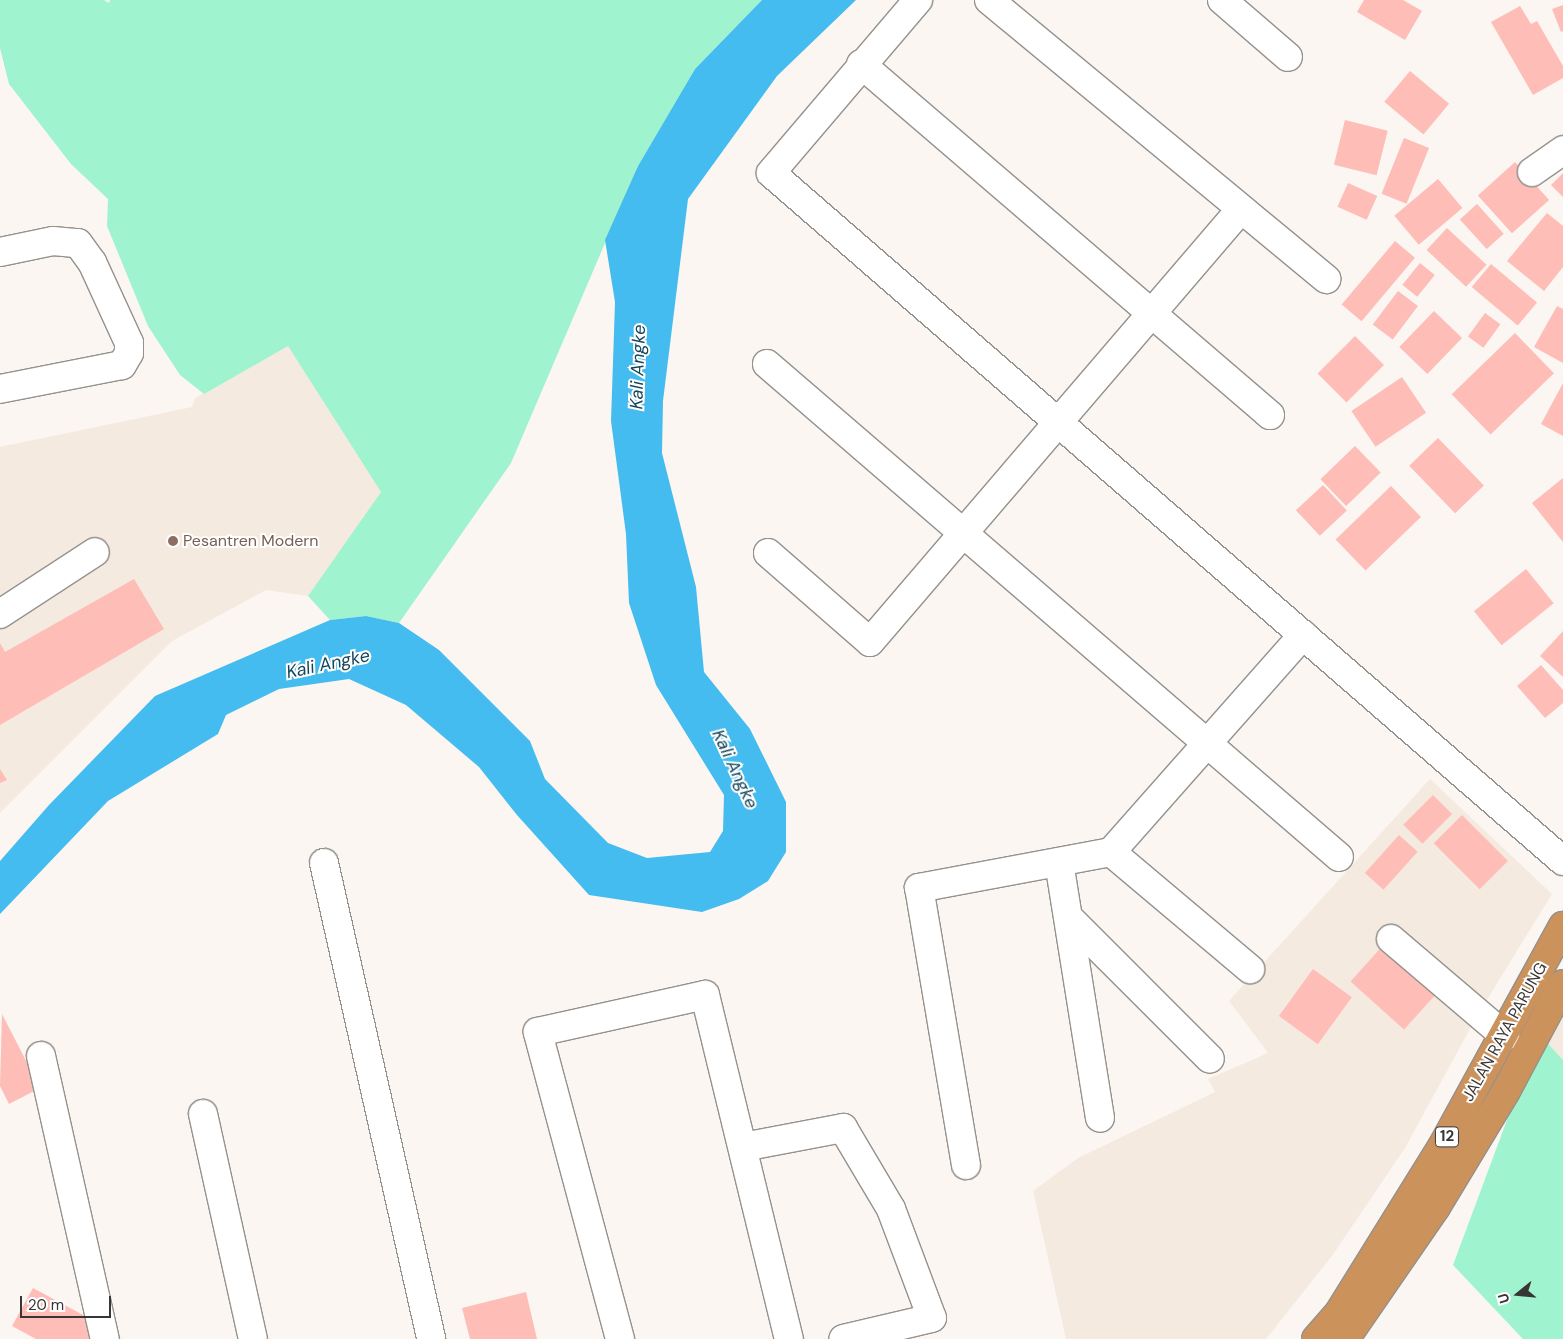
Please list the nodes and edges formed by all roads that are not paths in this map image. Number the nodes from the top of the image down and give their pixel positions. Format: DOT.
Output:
graph roads {
  1 [pos="918,0"];
  2 [pos="989,0"];
  3 [pos="1222,0"];
  4 [pos="1288,57"];
  5 [pos="861,64"];
  6 [pos="1563,150"];
  7 [pos="1532,172"];
  8 [pos="1241,209"];
  9 [pos="0,252"];
  10 [pos="1326,279"];
  11 [pos="1152,314"];
  12 [pos="767,364"];
  13 [pos="0,389"];
  14 [pos="1270,415"];
  15 [pos="1058,423"];
  16 [pos="963,534"];
  17 [pos="94,552"];
  18 [pos="768,553"];
  19 [pos="0,614"];
  20 [pos="1303,636"];
  21 [pos="1208,744"];
  22 [pos="1111,852"];
  23 [pos="1339,857"];
  24 [pos="1563,861"];
  25 [pos="324,862"];
  26 [pos="1059,862"];
  27 [pos="1069,918"];
  28 [pos="1563,926"];
  29 [pos="1391,939"];
  30 [pos="1250,969"];
  31 [pos="1563,984"];
  32 [pos="1505,1036"];
  33 [pos="41,1056"];
  34 [pos="1210,1059"];
  35 [pos="203,1114"];
  36 [pos="1100,1118"];
  37 [pos="744,1147"];
  38 [pos="966,1165"];
  39 [pos="105,1339"];
  40 [pos="253,1339"];
  41 [pos="431,1339"];
  42 [pos="620,1339"];
  43 [pos="789,1339"];
  44 [pos="843,1339"];
  45 [pos="1316,1339"];
  46 [pos="1345,1339"];
  1 -- 5 [label="street"];
  2 -- 8 [label="street"];
  3 -- 4 [label="street"];
  5 -- 11 [label="street"];
  5 -- 15 [label="street"];
  6 -- 7 [label="street"];
  8 -- 10 [label="street"];
  8 -- 11 [label="street"];
  9 -- 13 [label="street"];
  11 -- 14 [label="street"];
  11 -- 15 [label="street"];
  12 -- 16 [label="street"];
  15 -- 16 [label="street"];
  15 -- 20 [label="street"];
  16 -- 18 [label="street"];
  16 -- 21 [label="street"];
  17 -- 19 [label="street"];
  20 -- 21 [label="street"];
  20 -- 24 [label="street"];
  21 -- 22 [label="street"];
  21 -- 23 [label="street"];
  22 -- 26 [label="street"];
  22 -- 30 [label="street"];
  25 -- 41 [label="street"];
  26 -- 27 [label="street"];
  26 -- 38 [label="street"];
  27 -- 34 [label="street"];
  27 -- 36 [label="street"];
  28 -- 32 [label="highway, JALAN RAYA PARUNG / 12"];
  29 -- 32 [label="street"];
  31 -- 46 [label="highway, JALAN RAYA PARUNG / 12"];
  32 -- 45 [label="highway, JALAN RAYA PARUNG / 12"];
  33 -- 39 [label="street"];
  35 -- 40 [label="street"];
  37 -- 42 [label="street"];
  37 -- 43 [label="street"];
  37 -- 44 [label="street"];
}
